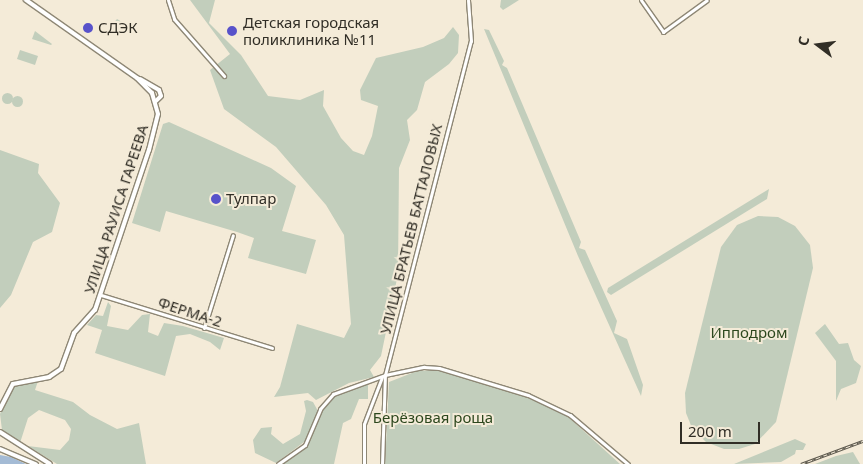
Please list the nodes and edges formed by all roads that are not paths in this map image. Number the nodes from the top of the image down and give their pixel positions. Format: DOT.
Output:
graph roads {
  1 [pos="26,0"];
  2 [pos="168,0"];
  3 [pos="468,0"];
  4 [pos="641,0"];
  5 [pos="696,0"];
  6 [pos="707,0"];
  7 [pos="700,5"];
  8 [pos="224,76"];
  9 [pos="137,78"];
  10 [pos="156,101"];
  11 [pos="233,235"];
  12 [pos="101,295"];
  13 [pos="204,328"];
  14 [pos="272,348"];
  15 [pos="384,376"];
  16 [pos="0,409"];
  17 [pos="0,432"];
  18 [pos="0,449"];
  19 [pos="36,464"];
  20 [pos="50,464"];
  21 [pos="278,464"];
  22 [pos="364,464"];
  23 [pos="382,464"];
  24 [pos="628,464"];
  1 -- 9 [label="street"];
  2 -- 8 [label="street"];
  3 -- 15 [label="street, УЛИЦА БРАТЬЕВ БАТТАЛОВЫХ"];
  4 -- 7 [label="street"];
  5 -- 7 [label="street"];
  6 -- 7 [label="street"];
  9 -- 10 [label="street"];
  9 -- 10 [label="street"];
  10 -- 12 [label="street, УЛИЦА РАУИСА ГАРЕЕВА"];
  11 -- 13 [label="street"];
  12 -- 13 [label="street, ФЕРМА-2"];
  12 -- 16 [label="street, УЛИЦА РАУИСА ГАРЕЕВА"];
  13 -- 14 [label="street, ФЕРМА-2"];
  15 -- 21 [label="street"];
  15 -- 22 [label="street"];
  15 -- 23 [label="street, УЛИЦА БРАТЬЕВ БАТТАЛОВЫХ"];
  15 -- 24 [label="street"];
  17 -- 20 [label="street"];
  18 -- 19 [label="street"];
}
